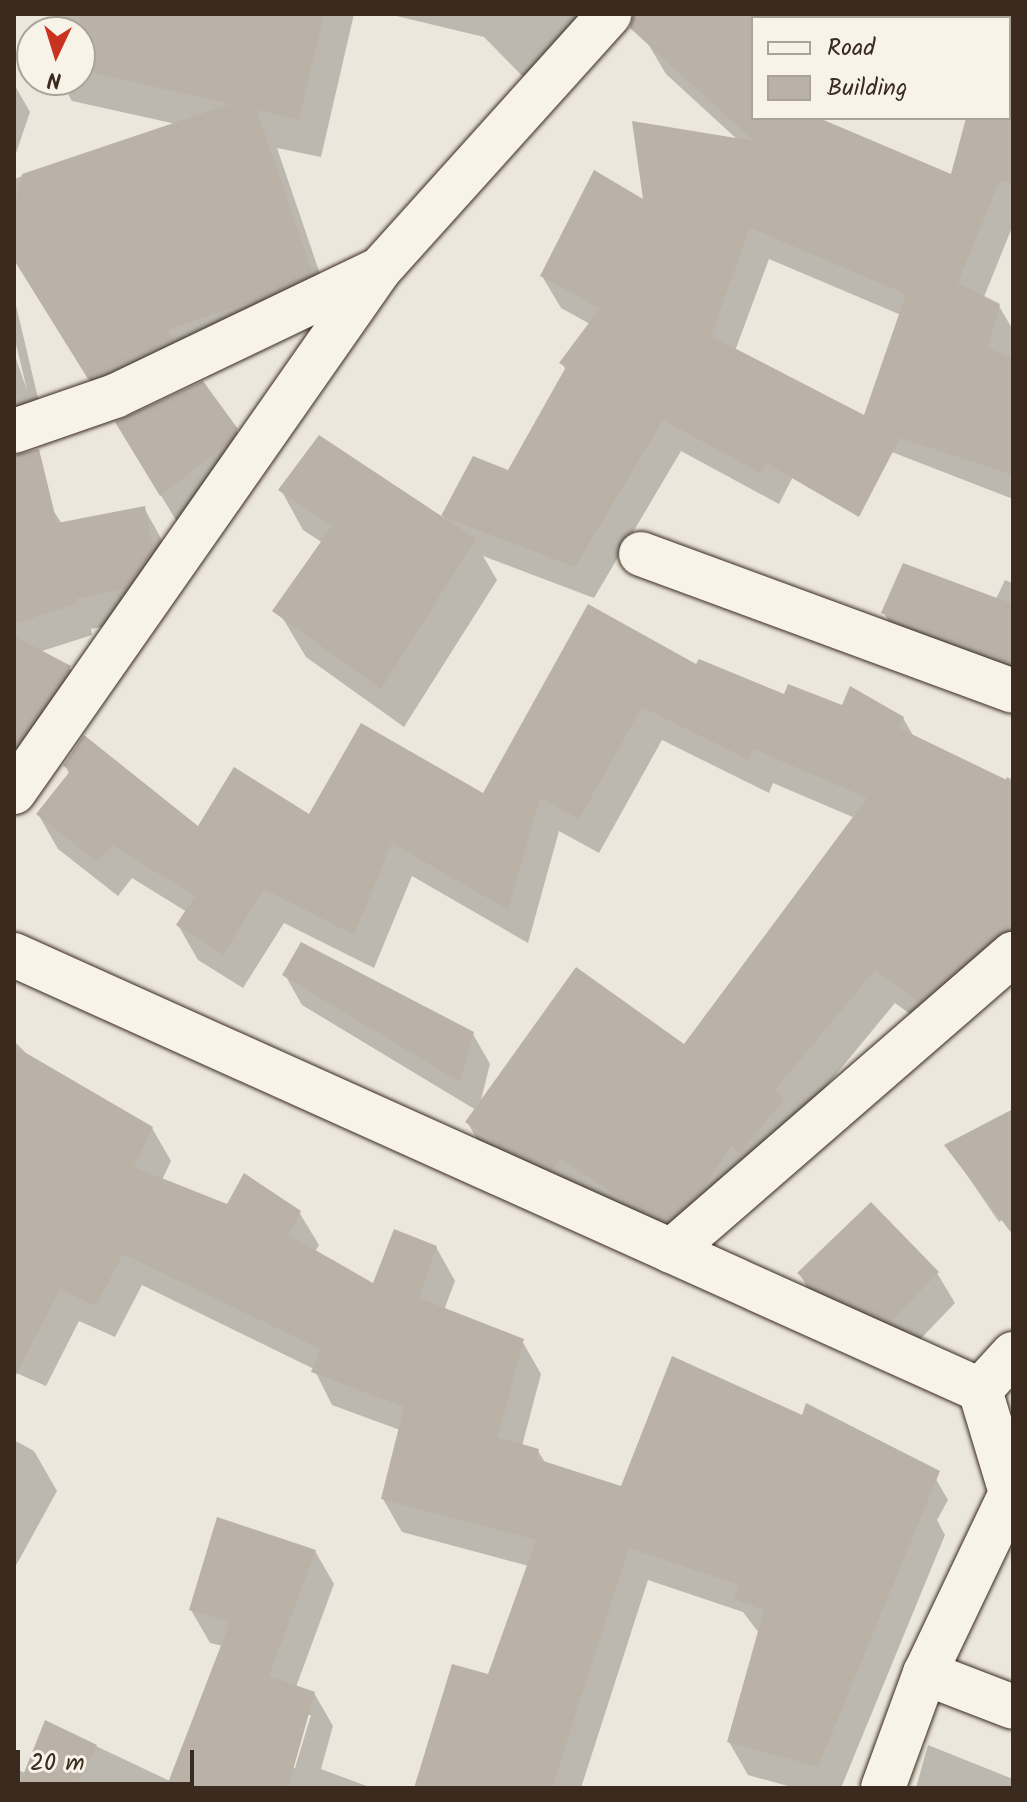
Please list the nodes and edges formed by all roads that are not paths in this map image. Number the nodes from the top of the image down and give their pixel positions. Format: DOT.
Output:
graph roads {
  1 [pos="610,14"];
  2 [pos="380,269"];
  3 [pos="14,431"];
  4 [pos="641,554"];
  5 [pos="1013,691"];
  6 [pos="14,792"];
  7 [pos="1013,954"];
  8 [pos="14,955"];
  9 [pos="671,1251"];
  10 [pos="1013,1354"];
  11 [pos="980,1390"];
  12 [pos="925,1673"];
  13 [pos="1013,1707"];
  14 [pos="883,1788"];
  1 -- 2 [label="street"];
  2 -- 3 [label="street"];
  2 -- 6 [label="street"];
  4 -- 5 [label="street"];
  7 -- 9 [label="street"];
  8 -- 9 [label="street"];
  9 -- 11 [label="street"];
  10 -- 11 [label="street"];
  11 -- 12 [label="street"];
  12 -- 13 [label="street"];
  12 -- 14 [label="street"];
}
